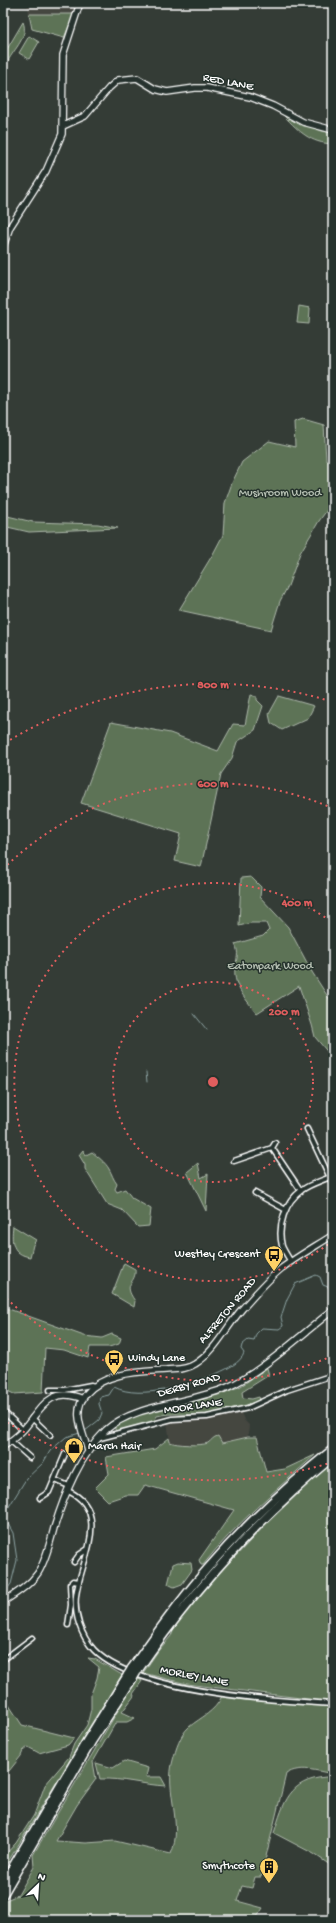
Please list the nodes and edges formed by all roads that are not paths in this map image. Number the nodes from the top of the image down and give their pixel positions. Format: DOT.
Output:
graph roads {
  1 [pos="80,3"];
  2 [pos="63,126"];
  3 [pos="333,130"];
  4 [pos="3,247"];
  5 [pos="307,1129"];
  6 [pos="275,1143"];
  7 [pos="272,1148"];
  8 [pos="237,1161"];
  9 [pos="330,1177"];
  10 [pos="333,1184"];
  11 [pos="301,1191"];
  12 [pos="255,1193"];
  13 [pos="286,1210"];
  14 [pos="333,1235"];
  15 [pos="291,1262"];
  16 [pos="333,1310"];
  17 [pos="333,1375"];
  18 [pos="94,1386"];
  19 [pos="50,1390"];
  20 [pos="83,1399"];
  21 [pos="6,1414"];
  22 [pos="32,1418"];
  23 [pos="23,1430"];
  24 [pos="50,1435"];
  25 [pos="100,1438"];
  26 [pos="11,1441"];
  27 [pos="3,1447"];
  28 [pos="333,1449"];
  29 [pos="88,1451"];
  30 [pos="65,1454"];
  31 [pos="333,1457"];
  32 [pos="30,1458"];
  33 [pos="55,1480"];
  34 [pos="68,1488"];
  35 [pos="40,1498"];
  36 [pos="88,1549"];
  37 [pos="74,1562"];
  38 [pos="79,1582"];
  39 [pos="3,1602"];
  40 [pos="68,1625"];
  41 [pos="32,1638"];
  42 [pos="4,1658"];
  43 [pos="133,1673"];
  44 [pos="333,1704"];
  45 [pos="3,1883"];
  46 [pos="3,1895"];
  1 -- 2 [label="street"];
  2 -- 3 [label="street, RED LANE"];
  2 -- 4 [label="street"];
  5 -- 9 [label="street"];
  6 -- 7 [label="street"];
  7 -- 8 [label="street"];
  7 -- 11 [label="street"];
  9 -- 10 [label="street"];
  9 -- 11 [label="street"];
  11 -- 13 [label="street"];
  12 -- 13 [label="street"];
  13 -- 15 [label="street"];
  14 -- 15 [label="street, ALFRETON ROAD"];
  15 -- 18 [label="street, ALFRETON ROAD"];
  16 -- 25 [label="street, DERBY ROAD"];
  17 -- 25 [label="street, MOOR LANE"];
  18 -- 19 [label="street"];
  18 -- 20 [label="street, ALFRETON ROAD"];
  20 -- 22 [label="street"];
  20 -- 29 [label="street, ALFRETON ROAD"];
  21 -- 23 [label="street"];
  22 -- 23 [label="street"];
  22 -- 24 [label="street"];
  23 -- 26 [label="street"];
  25 -- 29 [label="street, DERBY ROAD"];
  26 -- 27 [label="street"];
  26 -- 32 [label="street"];
  28 -- 43 [label="highway"];
  29 -- 34 [label="street"];
  30 -- 33 [label="street"];
  31 -- 43 [label="highway"];
  33 -- 34 [label="street, MORLEY LANE"];
  33 -- 35 [label="street"];
  34 -- 36 [label="street, MORLEY LANE"];
  34 -- 39 [label="street"];
  36 -- 37 [label="street"];
  36 -- 38 [label="street, MORLEY LANE"];
  38 -- 40 [label="street"];
  38 -- 44 [label="street, MORLEY LANE"];
  41 -- 42 [label="street"];
  43 -- 45 [label="highway"];
  43 -- 46 [label="highway"];
}
